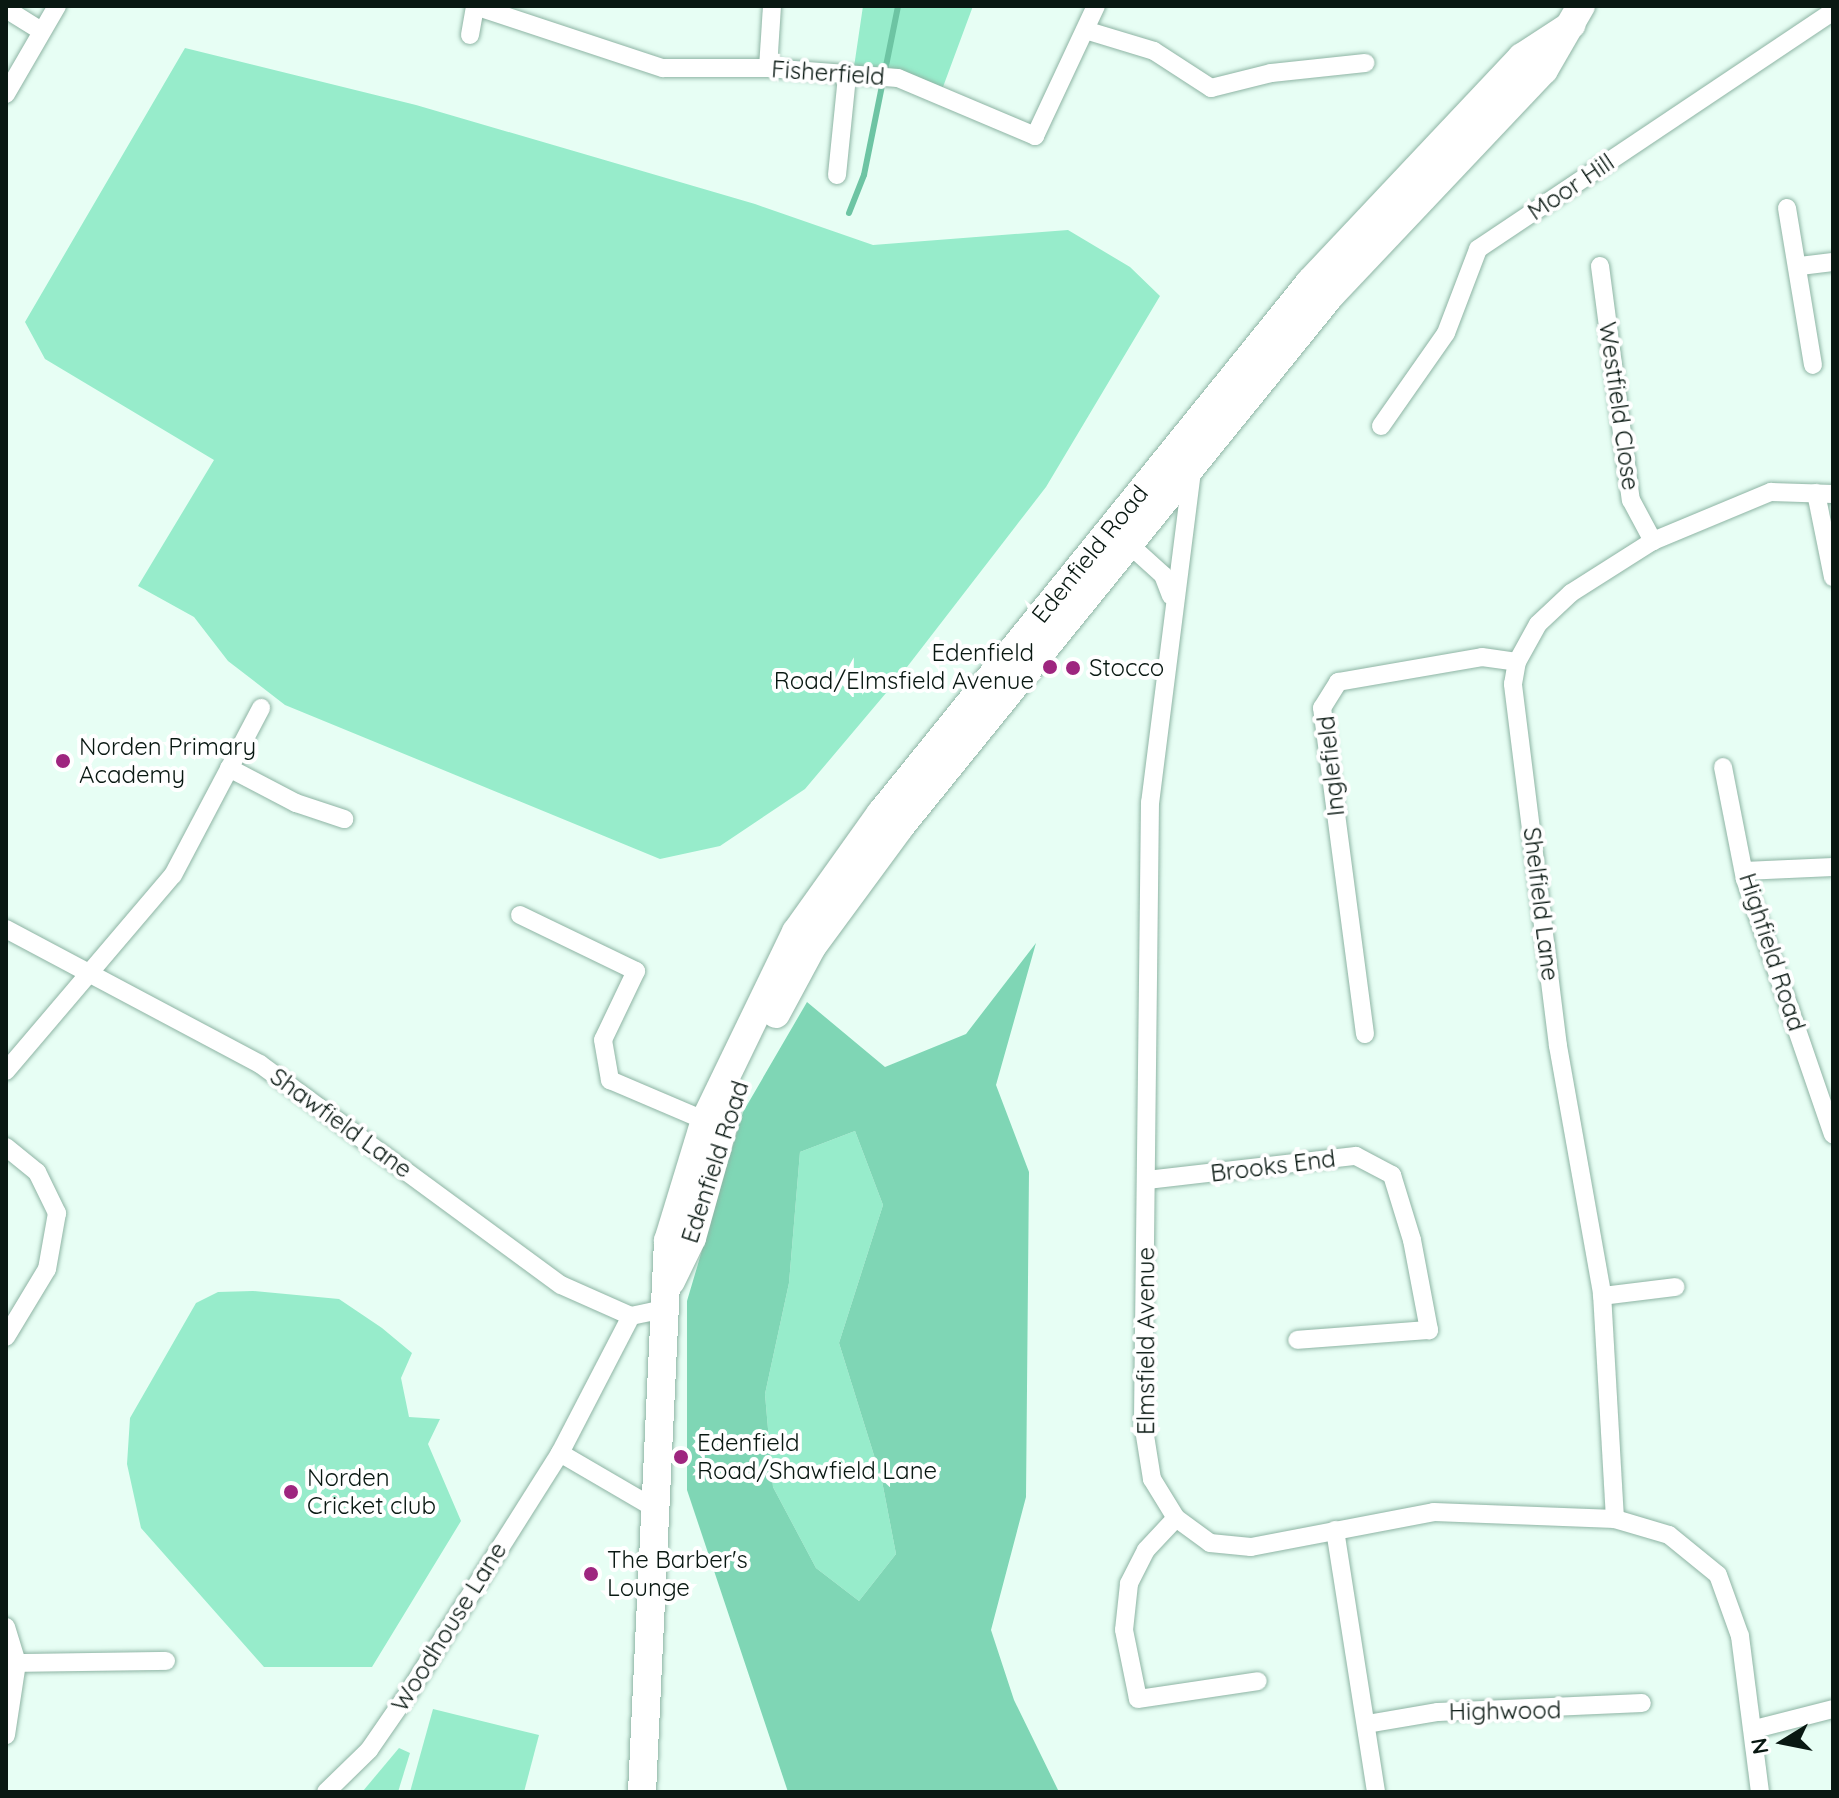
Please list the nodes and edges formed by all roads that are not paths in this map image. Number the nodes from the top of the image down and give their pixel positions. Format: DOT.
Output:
graph roads {
  1 [pos="57,6"];
  2 [pos="475,6"];
  3 [pos="772,6"];
  4 [pos="1096,6"];
  5 [pos="6,9"];
  6 [pos="1833,11"];
  7 [pos="1576,16"];
  8 [pos="39,30"];
  9 [pos="1085,30"];
  10 [pos="470,35"];
  11 [pos="1365,63"];
  12 [pos="768,68"];
  13 [pos="847,76"];
  14 [pos="6,94"];
  15 [pos="837,175"];
  16 [pos="1787,208"];
  17 [pos="1395,210"];
  18 [pos="1833,262"];
  19 [pos="1600,266"];
  20 [pos="1800,266"];
  21 [pos="1813,365"];
  22 [pos="1381,426"];
  23 [pos="1192,471"];
  24 [pos="1824,494"];
  25 [pos="1120,536"];
  26 [pos="1653,541"];
  27 [pos="1833,577"];
  28 [pos="1174,606"];
  29 [pos="1517,662"];
  30 [pos="261,708"];
  31 [pos="1723,767"];
  32 [pos="229,768"];
  33 [pos="344,819"];
  34 [pos="1833,867"];
  35 [pos="1744,871"];
  36 [pos="520,915"];
  37 [pos="6,929"];
  38 [pos="90,972"];
  39 [pos="1365,1034"];
  40 [pos="6,1071"];
  41 [pos="713,1124"];
  42 [pos="1833,1134"];
  43 [pos="6,1147"];
  44 [pos="1147,1180"];
  45 [pos="1675,1287"];
  46 [pos="1602,1296"];
  47 [pos="667,1298"];
  48 [pos="631,1316"];
  49 [pos="6,1337"];
  50 [pos="1297,1340"];
  51 [pos="560,1453"];
  52 [pos="656,1509"];
  53 [pos="1176,1518"];
  54 [pos="1615,1519"];
  55 [pos="1335,1530"];
  56 [pos="6,1627"];
  57 [pos="166,1661"];
  58 [pos="17,1663"];
  59 [pos="1258,1681"];
  60 [pos="1642,1703"];
  61 [pos="1833,1709"];
  62 [pos="1367,1724"];
  63 [pos="1755,1729"];
  64 [pos="6,1735"];
  65 [pos="326,1792"];
  66 [pos="642,1792"];
  67 [pos="1376,1792"];
  68 [pos="1760,1792"];
  1 -- 8 [label="street"];
  2 -- 10 [label="street, Fisherfield"];
  2 -- 12 [label="street, Fisherfield"];
  3 -- 12 [label="street"];
  4 -- 9 [label="street, Fisherfield"];
  5 -- 8 [label="street"];
  6 -- 22 [label="street, Moor Hill"];
  7 -- 17 [label="main road, Edenfield Road"];
  8 -- 14 [label="street"];
  9 -- 11 [label="street"];
  9 -- 13 [label="street, Fisherfield"];
  12 -- 13 [label="street, Fisherfield"];
  13 -- 15 [label="street"];
  16 -- 20 [label="street"];
  17 -- 23 [label="main road, Edenfield Road"];
  17 -- 25 [label="main road, Edenfield Road"];
  18 -- 20 [label="street"];
  19 -- 26 [label="street, Westfield Close"];
  20 -- 21 [label="street"];
  23 -- 25 [label="main road, Edenfield Road"];
  23 -- 28 [label="street, Elmsfield Avenue"];
  24 -- 26 [label="street, Shelfield Lane"];
  24 -- 27 [label="street"];
  25 -- 28 [label="street"];
  25 -- 41 [label="main road, Edenfield Road"];
  26 -- 29 [label="street, Shelfield Lane"];
  28 -- 44 [label="street, Elmsfield Avenue"];
  29 -- 39 [label="street, Inglefield"];
  29 -- 46 [label="street, Shelfield Lane"];
  30 -- 32 [label="street"];
  31 -- 35 [label="street, Highfield Road"];
  32 -- 33 [label="street"];
  32 -- 38 [label="street"];
  34 -- 35 [label="street"];
  35 -- 42 [label="street, Highfield Road"];
  36 -- 41 [label="street"];
  37 -- 38 [label="street, Shawfield Lane"];
  38 -- 40 [label="street"];
  38 -- 48 [label="street, Shawfield Lane"];
  41 -- 47 [label="main road, Edenfield Road"];
  43 -- 49 [label="street"];
  44 -- 50 [label="street, Brooks End"];
  44 -- 53 [label="street, Elmsfield Avenue"];
  45 -- 46 [label="street"];
  46 -- 54 [label="street, Shelfield Lane"];
  47 -- 48 [label="street"];
  47 -- 52 [label="main road, Edenfield Road"];
  48 -- 51 [label="street, Woodhouse Lane"];
  51 -- 52 [label="street"];
  51 -- 65 [label="street, Woodhouse Lane"];
  52 -- 66 [label="main road, Edenfield Road"];
  53 -- 55 [label="street, Elmsfield Avenue"];
  53 -- 59 [label="street"];
  54 -- 55 [label="street, Elmsfield Avenue"];
  54 -- 63 [label="street, Elmsfield Avenue"];
  55 -- 62 [label="street"];
  56 -- 58 [label="street"];
  57 -- 58 [label="street"];
  58 -- 64 [label="street"];
  60 -- 62 [label="street, Highwood"];
  61 -- 63 [label="street"];
  62 -- 67 [label="street"];
  63 -- 68 [label="street, Elmsfield Avenue"];
}
